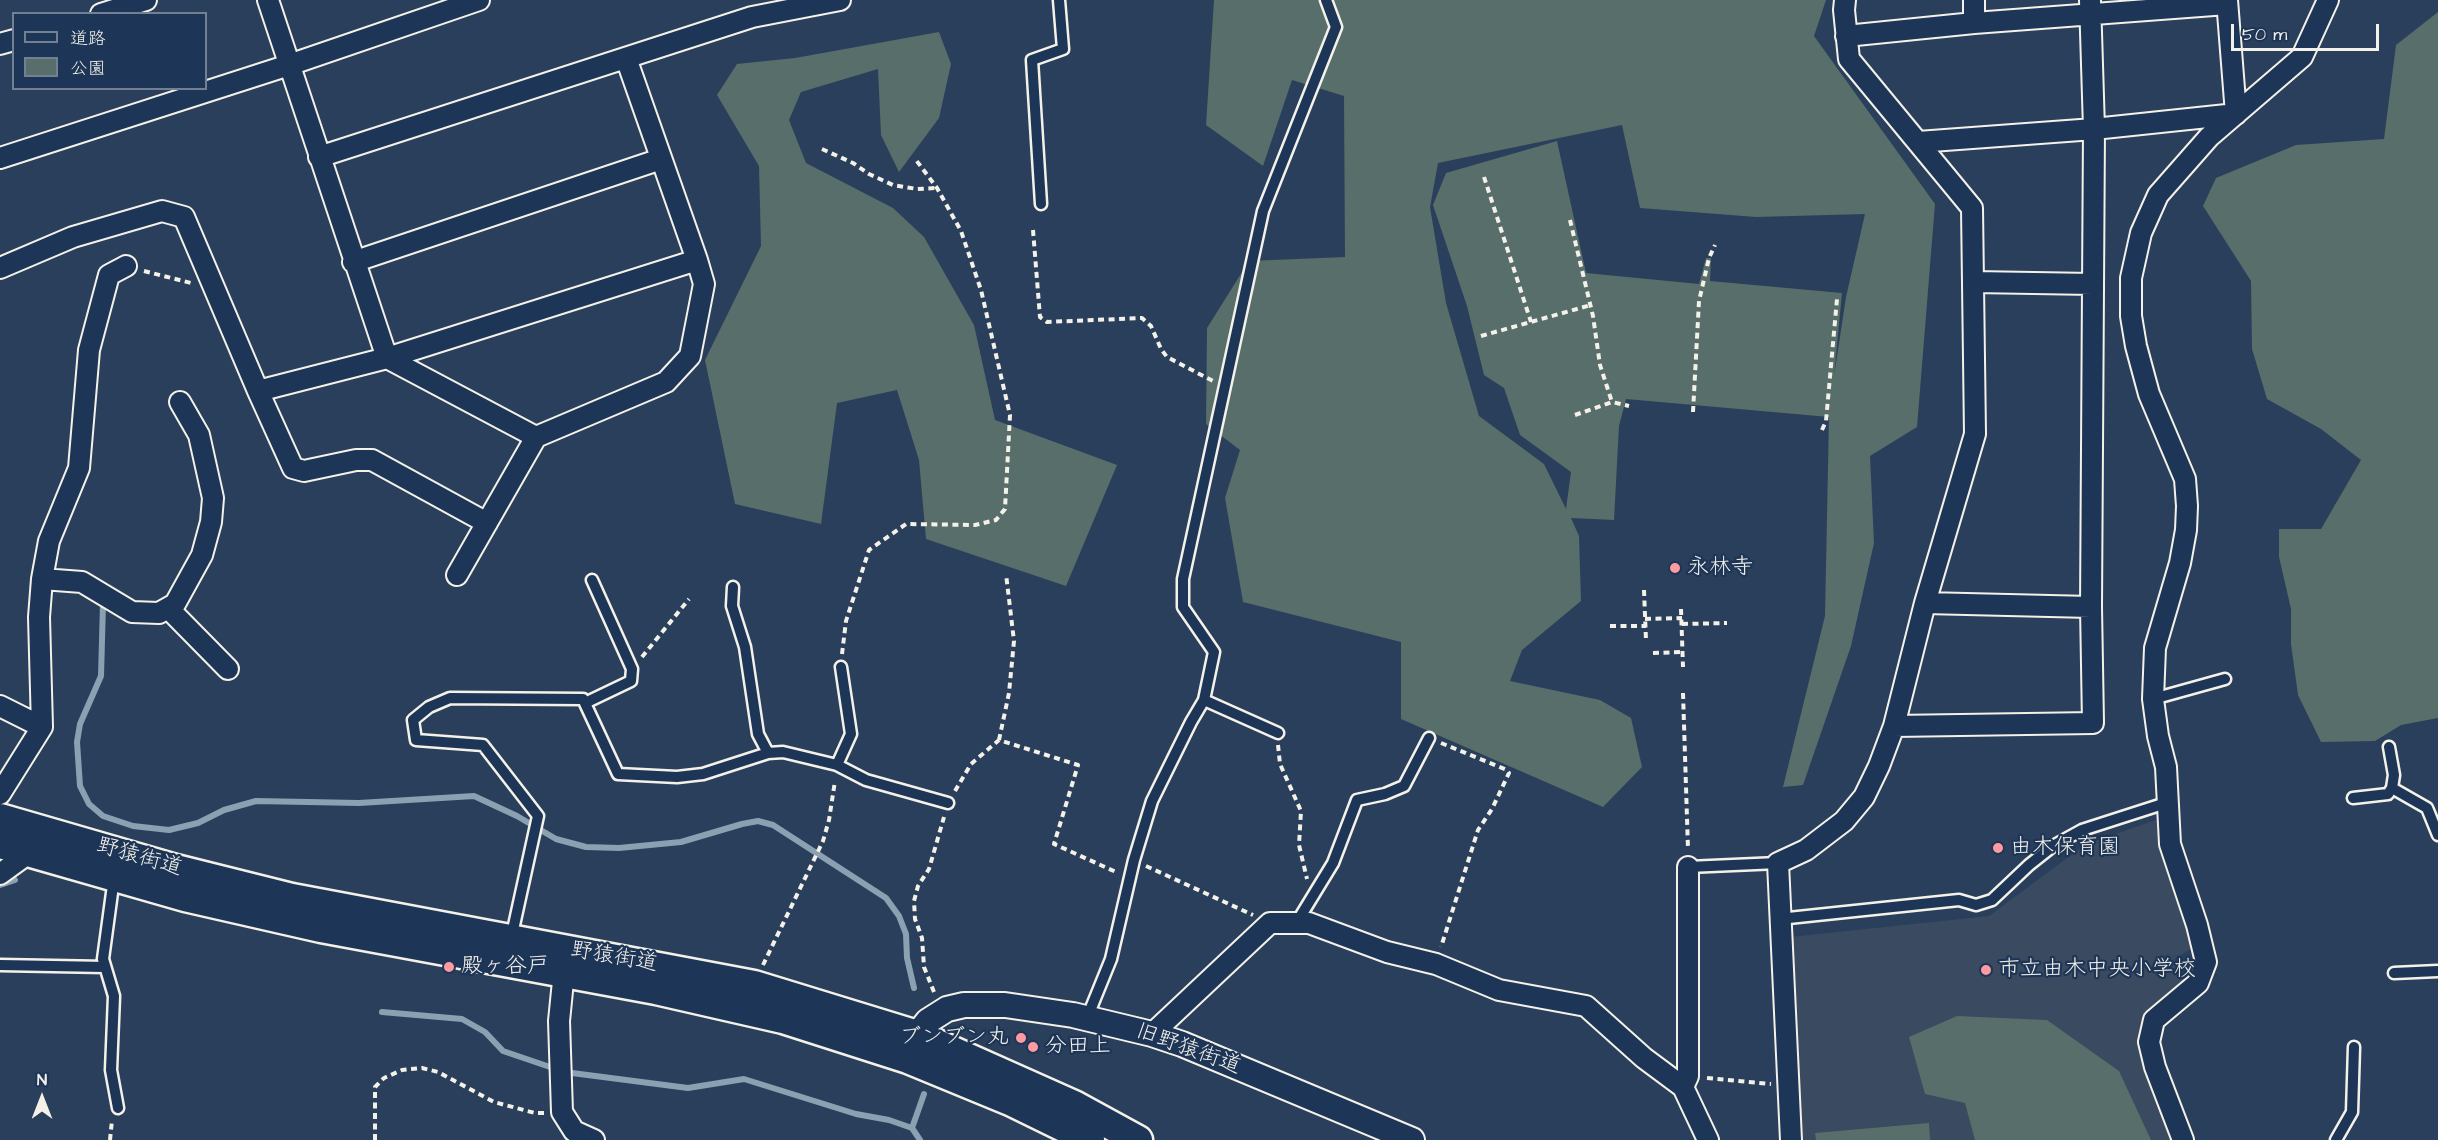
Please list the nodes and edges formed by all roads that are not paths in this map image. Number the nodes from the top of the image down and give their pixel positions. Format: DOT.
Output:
graph roads {
  1 [pos="146,0"];
  2 [pos="268,0"];
  3 [pos="479,0"];
  4 [pos="840,0"];
  5 [pos="1059,0"];
  6 [pos="1326,0"];
  7 [pos="1845,0"];
  8 [pos="1974,0"];
  9 [pos="2328,0"];
  10 [pos="2227,2"];
  11 [pos="2091,7"];
  12 [pos="749,9"];
  13 [pos="107,12"];
  14 [pos="1974,23"];
  15 [pos="1846,36"];
  16 [pos="626,58"];
  17 [pos="289,65"];
  18 [pos="2236,114"];
  19 [pos="2094,129"];
  20 [pos="1918,142"];
  21 [pos="319,157"];
  22 [pos="0,158"];
  23 [pos="661,159"];
  24 [pos="1041,204"];
  25 [pos="697,260"];
  26 [pos="353,262"];
  27 [pos="126,266"];
  28 [pos="0,267"];
  29 [pos="1974,282"];
  30 [pos="2093,284"];
  31 [pos="387,358"];
  32 [pos="258,391"];
  33 [pos="180,402"];
  34 [pos="536,437"];
  35 [pos="487,523"];
  36 [pos="457,575"];
  37 [pos="42,579"];
  38 [pos="592,579"];
  39 [pos="734,587"];
  40 [pos="1925,603"];
  41 [pos="2091,607"];
  42 [pos="168,608"];
  43 [pos="841,667"];
  44 [pos="228,669"];
  45 [pos="2225,679"];
  46 [pos="2153,699"];
  47 [pos="1204,700"];
  48 [pos="585,703"];
  49 [pos="0,706"];
  50 [pos="1894,726"];
  51 [pos="42,727"];
  52 [pos="1278,733"];
  53 [pos="1429,738"];
  54 [pos="2389,747"];
  55 [pos="768,753"];
  56 [pos="837,765"];
  57 [pos="2392,788"];
  58 [pos="0,794"];
  59 [pos="2353,798"];
  60 [pos="2169,802"];
  61 [pos="948,803"];
  62 [pos="0,818"];
  63 [pos="2438,835"];
  64 [pos="0,844"];
  65 [pos="29,853"];
  66 [pos="1778,862"];
  67 [pos="1688,867"];
  68 [pos="0,874"];
  69 [pos="114,877"];
  70 [pos="1779,919"];
  71 [pos="1297,922"];
  72 [pos="511,939"];
  73 [pos="565,962"];
  74 [pos="0,965"];
  75 [pos="105,967"];
  76 [pos="2438,971"];
  77 [pos="2394,973"];
  78 [pos="1087,1018"];
  79 [pos="1152,1034"];
  80 [pos="913,1047"];
  81 [pos="2354,1047"];
  82 [pos="1685,1081"];
  83 [pos="118,1108"];
  84 [pos="594,1140"];
  85 [pos="1090,1140"];
  86 [pos="1138,1140"];
  87 [pos="1412,1140"];
  88 [pos="1708,1140"];
  89 [pos="1791,1140"];
  90 [pos="2183,1140"];
  91 [pos="2336,1140"];
  1 -- 13 [label="street"];
  2 -- 17 [label="street"];
  3 -- 17 [label="street"];
  4 -- 12 [label="street"];
  5 -- 24 [label="lane"];
  6 -- 47 [label="lane"];
  7 -- 15 [label="street"];
  8 -- 14 [label="street"];
  9 -- 18 [label="street"];
  10 -- 11 [label="street"];
  10 -- 18 [label="street"];
  11 -- 14 [label="street"];
  11 -- 19 [label="street"];
  12 -- 16 [label="street"];
  14 -- 15 [label="street"];
  15 -- 20 [label="street"];
  16 -- 21 [label="street"];
  16 -- 23 [label="street"];
  17 -- 21 [label="street"];
  17 -- 22 [label="street"];
  18 -- 19 [label="street"];
  18 -- 46 [label="street"];
  19 -- 20 [label="street"];
  19 -- 30 [label="street"];
  20 -- 29 [label="street"];
  21 -- 26 [label="street"];
  23 -- 25 [label="street"];
  23 -- 26 [label="street"];
  25 -- 31 [label="street"];
  25 -- 34 [label="street"];
  26 -- 31 [label="street"];
  27 -- 37 [label="street"];
  28 -- 32 [label="street"];
  29 -- 30 [label="street"];
  29 -- 40 [label="street"];
  30 -- 41 [label="street"];
  31 -- 32 [label="street"];
  31 -- 34 [label="street"];
  32 -- 35 [label="street"];
  33 -- 42 [label="street"];
  34 -- 35 [label="street"];
  35 -- 36 [label="street"];
  37 -- 42 [label="street"];
  37 -- 51 [label="street"];
  38 -- 48 [label="lane"];
  39 -- 55 [label="lane"];
  40 -- 41 [label="street"];
  40 -- 50 [label="street"];
  41 -- 50 [label="street"];
  42 -- 44 [label="street"];
  43 -- 56 [label="lane"];
  45 -- 46 [label="lane"];
  46 -- 60 [label="street"];
  47 -- 52 [label="lane"];
  47 -- 78 [label="lane"];
  48 -- 55 [label="lane"];
  48 -- 72 [label="lane"];
  49 -- 51 [label="street"];
  50 -- 66 [label="street"];
  51 -- 58 [label="street"];
  53 -- 71 [label="lane"];
  54 -- 57 [label="lane"];
  55 -- 56 [label="lane"];
  56 -- 61 [label="lane"];
  57 -- 59 [label="lane"];
  57 -- 63 [label="lane"];
  60 -- 70 [label="lane"];
  60 -- 90 [label="street"];
  62 -- 72 [label="main road, 野猿街道"];
  64 -- 65 [label="main road, 野猿街道"];
  65 -- 68 [label="street"];
  65 -- 69 [label="main road, 野猿街道"];
  66 -- 67 [label="lane"];
  66 -- 70 [label="street"];
  67 -- 82 [label="street"];
  69 -- 73 [label="main road, 野猿街道"];
  69 -- 75 [label="lane"];
  70 -- 89 [label="street"];
  71 -- 79 [label="street"];
  71 -- 82 [label="street"];
  72 -- 73 [label="main road, 野猿街道"];
  73 -- 80 [label="main road, 野猿街道"];
  73 -- 80 [label="main road, 野猿街道"];
  73 -- 84 [label="street"];
  74 -- 75 [label="lane"];
  75 -- 83 [label="lane"];
  76 -- 77 [label="lane"];
  78 -- 79 [label="street, 旧野猿街道"];
  78 -- 80 [label="street, 旧野猿街道"];
  79 -- 87 [label="street, 旧野猿街道"];
  80 -- 85 [label="main road, 野猿街道"];
  80 -- 86 [label="main road, 野猿街道"];
  81 -- 91 [label="lane"];
  82 -- 88 [label="street"];
}
